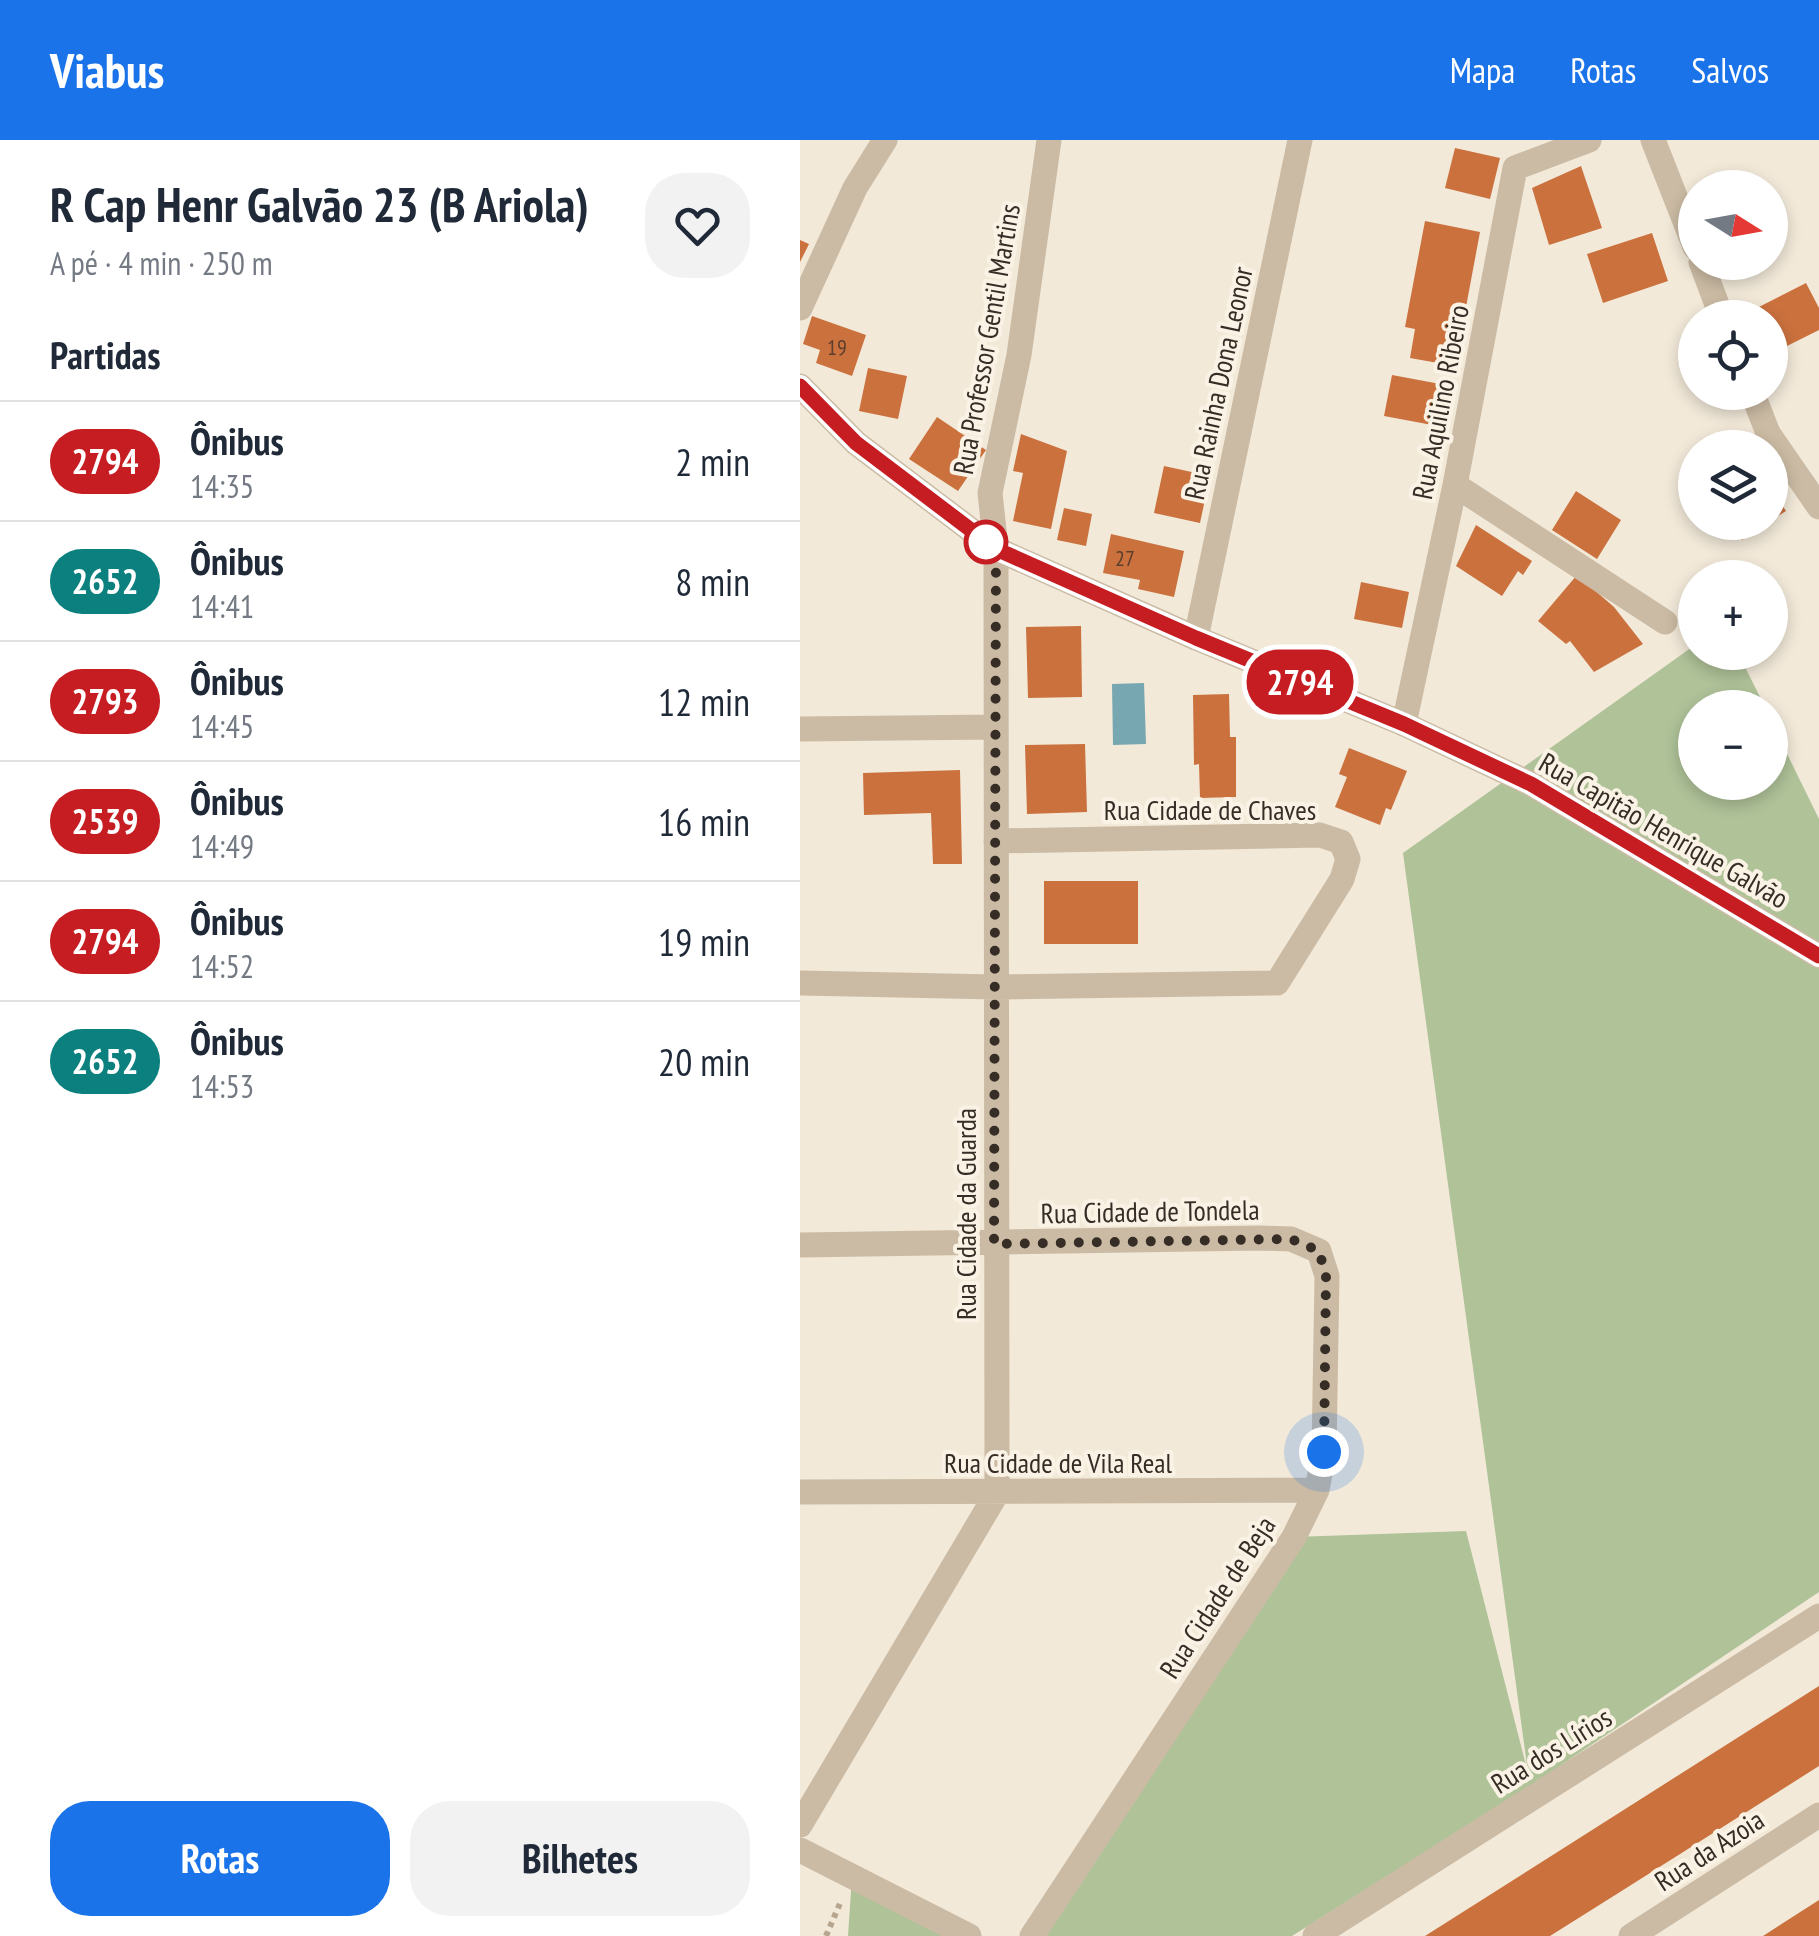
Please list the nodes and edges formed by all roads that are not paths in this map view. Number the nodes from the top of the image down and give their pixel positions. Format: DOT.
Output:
graph roads {
  1 [pos="886,140"];
  2 [pos="1049,140"];
  3 [pos="1300,140"];
  4 [pos="1589,140"];
  5 [pos="1653,140"];
  6 [pos="1678,204"];
  7 [pos="800,308"];
  8 [pos="800,386"];
  9 [pos="1759,410"];
  10 [pos="1455,484"];
  11 [pos="1819,507"];
  12 [pos="996,549"];
  13 [pos="1665,622"];
  14 [pos="1196,638"];
  15 [pos="1404,724"];
  16 [pos="996,728"];
  17 [pos="800,729"];
  18 [pos="996,841"];
  19 [pos="1819,956"];
  20 [pos="800,983"];
  21 [pos="996,987"];
  22 [pos="994,1244"];
  23 [pos="800,1245"];
  24 [pos="1319,1251"];
  25 [pos="1317,1490"];
  26 [pos="800,1492"];
  27 [pos="997,1494"];
  28 [pos="1819,1616"];
  29 [pos="1819,1815"];
  30 [pos="800,1825"];
  31 [pos="800,1850"];
  32 [pos="969,1936"];
  33 [pos="1032,1936"];
  34 [pos="1315,1936"];
  35 [pos="1631,1936"];
  1 -- 7 [label="street"];
  2 -- 12 [label="street, Rua Professor Gentil Martins"];
  3 -- 14 [label="street, Rua Rainha Dona Leonor"];
  4 -- 10 [label="street, Rua Aquilino Ribeiro"];
  5 -- 6 [label="street"];
  8 -- 12 [label="street, Rua Capitão Henrique Galvão"];
  9 -- 11 [label="street"];
  10 -- 13 [label="street"];
  10 -- 15 [label="street, Rua Aquilino Ribeiro"];
  12 -- 14 [label="street, Rua Capitão Henrique Galvão"];
  12 -- 16 [label="street, Rua Cidade da Guarda"];
  14 -- 15 [label="street, Rua Capitão Henrique Galvão"];
  15 -- 19 [label="street, Rua Capitão Henrique Galvão"];
  16 -- 17 [label="street"];
  16 -- 18 [label="street, Rua Cidade da Guarda"];
  18 -- 21 [label="street, Rua Cidade da Guarda"];
  18 -- 21 [label="street, Rua Cidade de Chaves"];
  20 -- 21 [label="street"];
  21 -- 22 [label="street, Rua Cidade da Guarda"];
  22 -- 23 [label="street, Rua Cidade de Tondela"];
  22 -- 24 [label="street, Rua Cidade de Tondela"];
  22 -- 27 [label="street, Rua Cidade da Guarda"];
  24 -- 25 [label="street, Rua Cidade de Beja"];
  25 -- 27 [label="street, Rua Cidade de Vila Real"];
  25 -- 33 [label="street, Rua Cidade de Beja"];
  26 -- 27 [label="street, Rua Cidade de Vila Real"];
  27 -- 30 [label="street"];
  28 -- 34 [label="street, Rua dos Lírios"];
  29 -- 35 [label="street, Rua da Azoia"];
  31 -- 32 [label="street"];
}
